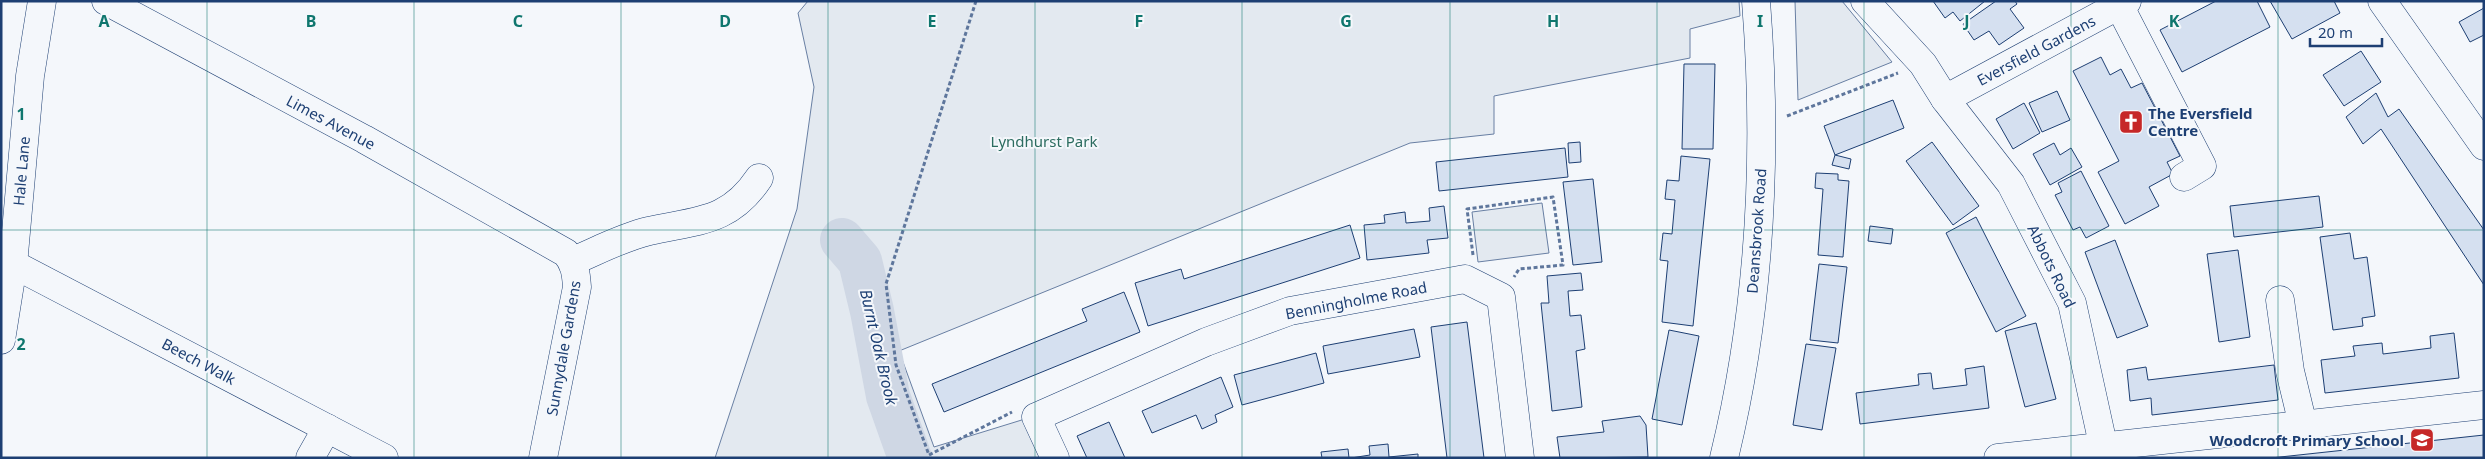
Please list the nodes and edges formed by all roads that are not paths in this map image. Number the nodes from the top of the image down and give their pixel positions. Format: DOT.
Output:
graph roads {
  1 [pos="42,1"];
  2 [pos="106,1"];
  3 [pos="1756,1"];
  4 [pos="1865,1"];
  5 [pos="2382,1"];
  6 [pos="2123,3"];
  7 [pos="1945,99"];
  8 [pos="2484,146"];
  9 [pos="2184,177"];
  10 [pos="759,178"];
  11 [pos="564,254"];
  12 [pos="14,264"];
  13 [pos="2280,300"];
  14 [pos="1,340"];
  15 [pos="2484,405"];
  16 [pos="2302,425"];
  17 [pos="327,428"];
  18 [pos="2105,451"];
  19 [pos="310,458"];
  20 [pos="384,458"];
  21 [pos="543,458"];
  22 [pos="1055,458"];
  23 [pos="1520,458"];
  24 [pos="1724,458"];
  25 [pos="1998,458"];
  1 -- 12 [label="street, Hale Lane"];
  2 -- 11 [label="street, Limes Avenue"];
  3 -- 24 [label="street, Deansbrook Road"];
  4 -- 7 [label="street, Abbots Road"];
  5 -- 8 [label="street"];
  6 -- 7 [label="street, Eversfield Gardens"];
  6 -- 9 [label="street"];
  7 -- 18 [label="street, Abbots Road"];
  10 -- 11 [label="street"];
  11 -- 21 [label="street, Sunnydale Gardens"];
  12 -- 14 [label="street, Hale Lane"];
  12 -- 17 [label="street, Beech Walk"];
  13 -- 16 [label="street"];
  15 -- 16 [label="street"];
  16 -- 18 [label="street"];
  17 -- 19 [label="street"];
  17 -- 20 [label="street, Beech Walk"];
  18 -- 25 [label="street"];
  22 -- 23 [label="street, Benningholme Road"];
}
